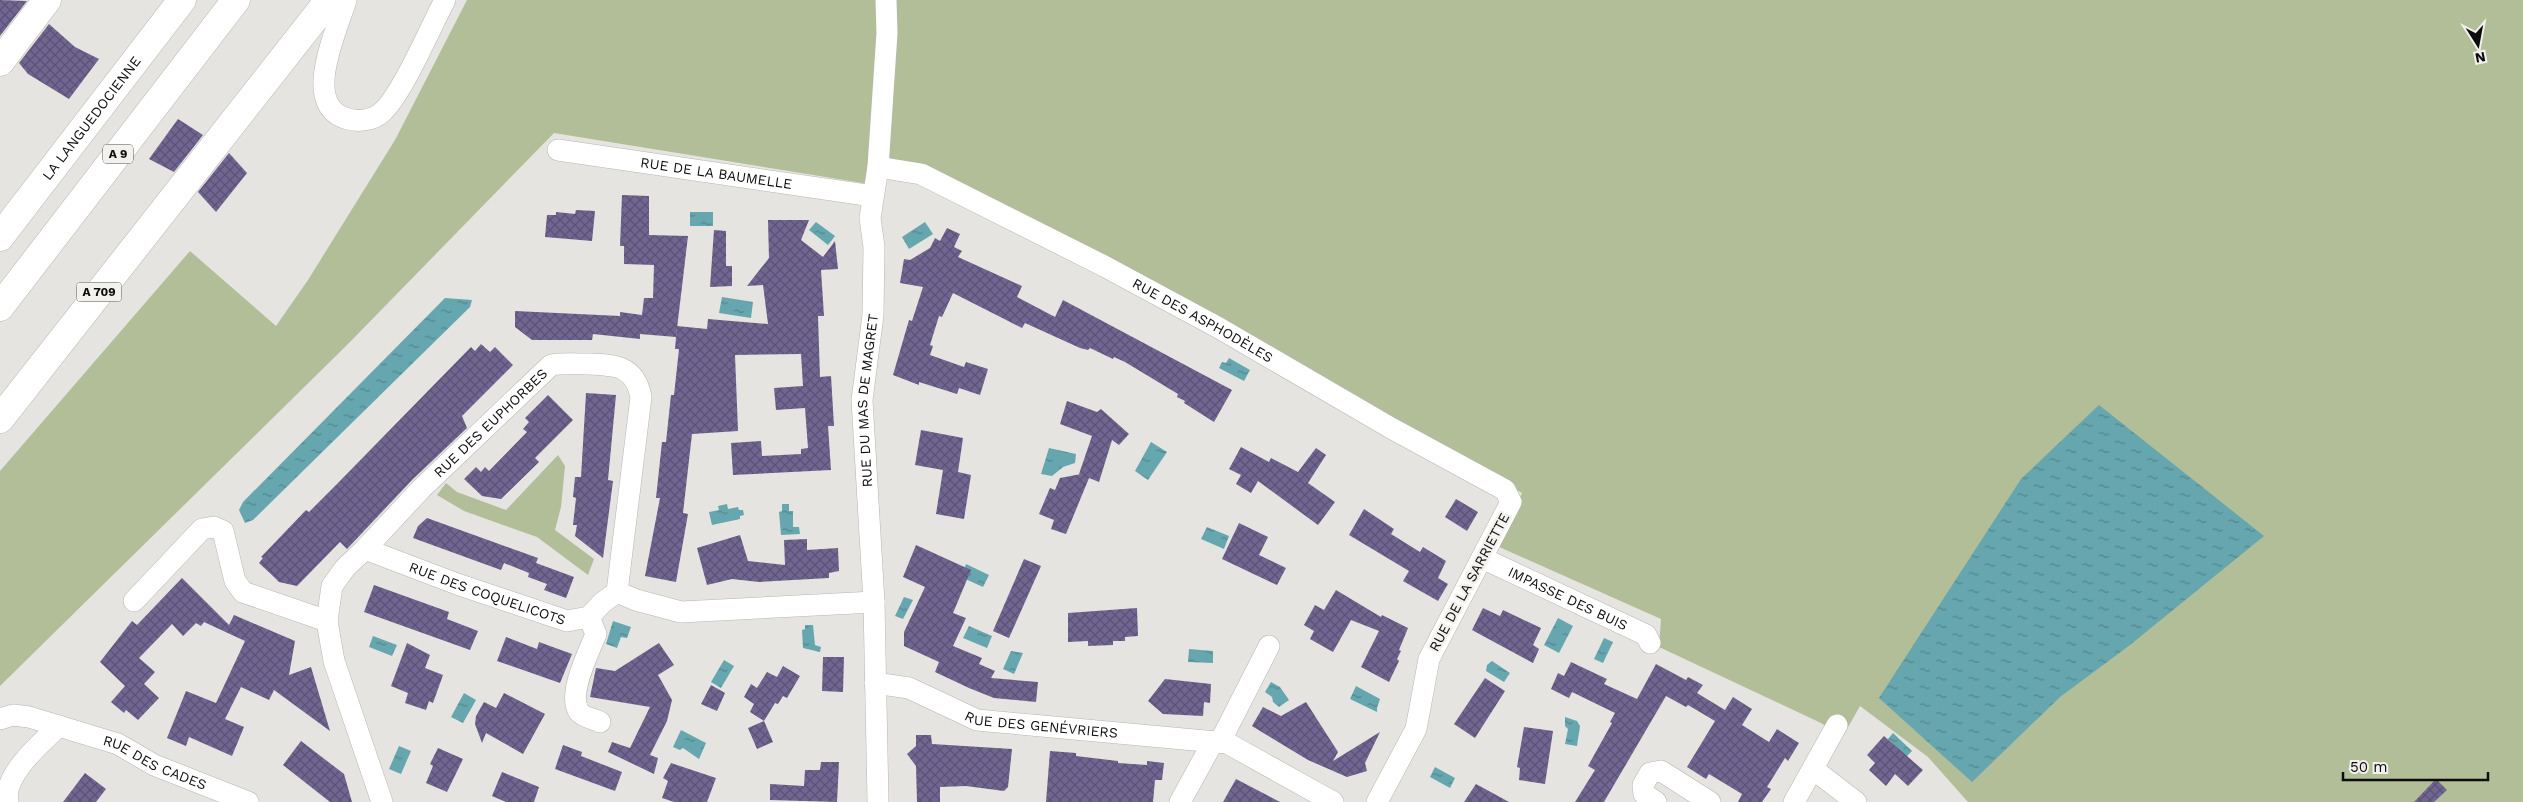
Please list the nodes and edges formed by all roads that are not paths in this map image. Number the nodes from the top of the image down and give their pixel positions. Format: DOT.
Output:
graph roads {
  1 [pos="47,0"];
  2 [pos="182,0"];
  3 [pos="236,0"];
  4 [pos="329,0"];
  5 [pos="346,0"];
  6 [pos="445,0"];
  7 [pos="886,0"];
  8 [pos="0,62"];
  9 [pos="558,150"];
  10 [pos="878,167"];
  11 [pos="873,196"];
  12 [pos="0,237"];
  13 [pos="0,308"];
  14 [pos="0,419"];
  15 [pos="1511,502"];
  16 [pos="365,549"];
  17 [pos="1482,558"];
  18 [pos="617,592"];
  19 [pos="134,601"];
  20 [pos="874,602"];
  21 [pos="589,616"];
  22 [pos="327,621"];
  23 [pos="1650,643"];
  24 [pos="1269,646"];
  25 [pos="875,683"];
  26 [pos="0,720"];
  27 [pos="600,722"];
  28 [pos="1837,725"];
  29 [pos="59,726"];
  30 [pos="1217,742"];
  31 [pos="1813,770"];
  32 [pos="8,802"];
  33 [pos="248,802"];
  34 [pos="382,802"];
  35 [pos="878,802"];
  36 [pos="1180,802"];
  37 [pos="1333,802"];
  38 [pos="1377,802"];
  39 [pos="1656,802"];
  40 [pos="1710,802"];
  41 [pos="1794,802"];
  42 [pos="1856,802"];
  1 -- 8 [label="highway"];
  2 -- 12 [label="highway, LA LANGUEDOCIENNE"];
  3 -- 13 [label="highway, A 9"];
  4 -- 14 [label="highway, A 709"];
  5 -- 6 [label="street"];
  7 -- 10 [label="street, RUE DU MAS DE MAGRET"];
  9 -- 11 [label="street, RUE DE LA BAUMELLE"];
  10 -- 11 [label="street, RUE DU MAS DE MAGRET"];
  10 -- 15 [label="street, RUE DES ASPHODÈLES"];
  11 -- 20 [label="street, RUE DU MAS DE MAGRET"];
  15 -- 17 [label="street, RUE DE LA SARRIETTE"];
  16 -- 18 [label="street, RUE DES EUPHORBES"];
  16 -- 21 [label="street, RUE DES COQUELICOTS"];
  16 -- 22 [label="street"];
  17 -- 23 [label="street, IMPASSE DES BUIS"];
  17 -- 38 [label="street, RUE DE LA SARRIETTE"];
  18 -- 20 [label="street"];
  18 -- 21 [label="street"];
  19 -- 22 [label="street"];
  20 -- 25 [label="street, RUE DU MAS DE MAGRET"];
  21 -- 27 [label="street"];
  22 -- 34 [label="street"];
  24 -- 30 [label="street"];
  25 -- 30 [label="street, RUE DES GENÉVRIERS"];
  25 -- 35 [label="street, RUE DU MAS DE MAGRET"];
  26 -- 29 [label="street, RUE DES CADES"];
  28 -- 31 [label="street"];
  29 -- 32 [label="street"];
  29 -- 33 [label="street, RUE DES CADES"];
  30 -- 36 [label="street"];
  30 -- 37 [label="street, RUE DES GENÉVRIERS"];
  31 -- 41 [label="street"];
  31 -- 42 [label="street"];
  39 -- 40 [label="street"];
}
